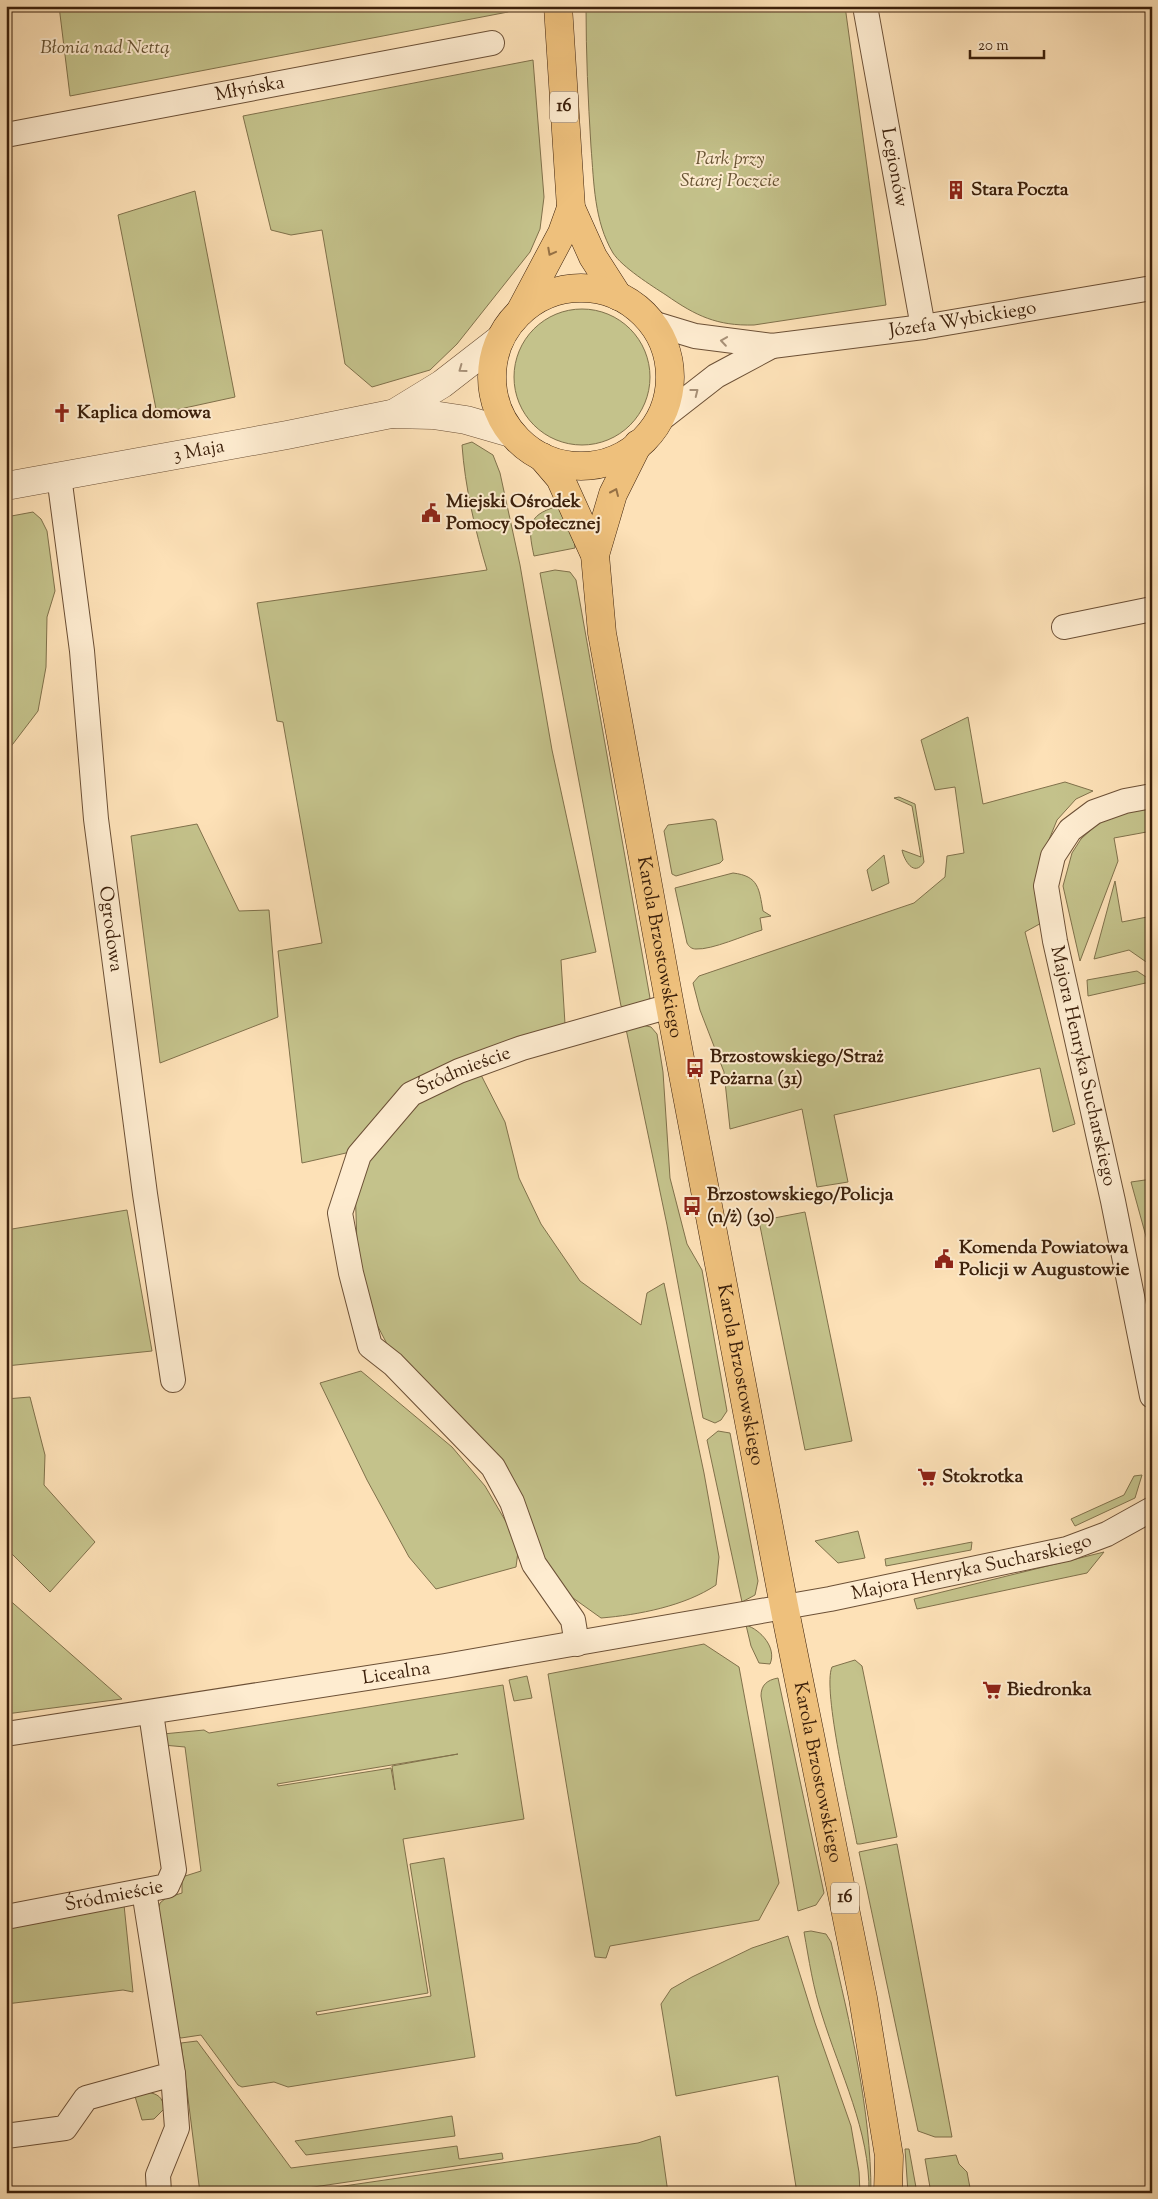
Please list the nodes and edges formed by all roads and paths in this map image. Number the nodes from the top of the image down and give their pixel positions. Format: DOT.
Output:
graph roads {
  1 [pos="558,6"];
  2 [pos="865,6"];
  3 [pos="492,44"];
  4 [pos="6,135"];
  5 [pos="571,208"];
  6 [pos="1152,288"];
  7 [pos="618,296"];
  8 [pos="519,312"];
  9 [pos="652,324"];
  10 [pos="923,327"];
  11 [pos="500,338"];
  12 [pos="772,346"];
  13 [pos="391,414"];
  14 [pos="657,422"];
  15 [pos="511,433"];
  16 [pos="638,444"];
  17 [pos="542,457"];
  18 [pos="59,476"];
  19 [pos="6,486"];
  20 [pos="595,555"];
  21 [pos="1152,609"];
  22 [pos="1064,627"];
  23 [pos="1152,796"];
  24 [pos="670,1006"];
  25 [pos="173,1380"];
  26 [pos="1152,1396"];
  27 [pos="1152,1509"];
  28 [pos="784,1606"];
  29 [pos="576,1644"];
  30 [pos="151,1713"];
  31 [pos="6,1734"];
  32 [pos="144,1891"];
  33 [pos="6,1917"];
  34 [pos="173,2074"];
  35 [pos="6,2136"];
  36 [pos="160,2193"];
  37 [pos="888,2193"];
  1 -- 5 [label="main road, 16"];
  2 -- 10 [label="street, Legionów"];
  3 -- 4 [label="street, Młyńska"];
  5 -- 7 [label="main road, 16"];
  5 -- 8 [label="main road, 16, one-way"];
  6 -- 10 [label="street, Józefa Wybickiego"];
  7 -- 8 [label="main road"];
  7 -- 9 [label="main road"];
  8 -- 11 [label="main road"];
  12 -- 9 [label="street, Józefa Wybickiego, one-way"];
  9 -- 14 [label="main road"];
  10 -- 12 [label="street, Józefa Wybickiego"];
  11 -- 13 [label="street, 3 Maja, one-way"];
  11 -- 15 [label="main road"];
  14 -- 12 [label="street, Józefa Wybickiego, one-way"];
  13 -- 15 [label="street, 3 Maja"];
  13 -- 18 [label="street, 3 Maja"];
  14 -- 16 [label="main road"];
  15 -- 17 [label="main road"];
  16 -- 17 [label="main road"];
  20 -- 16 [label="main road, Karola Brzostowskiego / 16, one-way"];
  17 -- 20 [label="main road, Karola Brzostowskiego / 16"];
  18 -- 19 [label="street, 3 Maja"];
  18 -- 25 [label="street, Ogrodowa"];
  20 -- 24 [label="main road, Karola Brzostowskiego / 16"];
  21 -- 22 [label="street"];
  23 -- 26 [label="street, Majora Henryka Sucharskiego"];
  24 -- 28 [label="main road, Karola Brzostowskiego / 16"];
  24 -- 29 [label="street, Śródmieście"];
  27 -- 28 [label="street, Majora Henryka Sucharskiego"];
  28 -- 29 [label="street, Licealna"];
  28 -- 37 [label="main road, Karola Brzostowskiego / 16"];
  29 -- 30 [label="street, Licealna"];
  30 -- 31 [label="street, Licealna"];
  30 -- 32 [label="street, Śródmieście"];
  32 -- 33 [label="street, Śródmieście"];
  32 -- 34 [label="street"];
  34 -- 35 [label="street"];
  34 -- 36 [label="street"];
}
